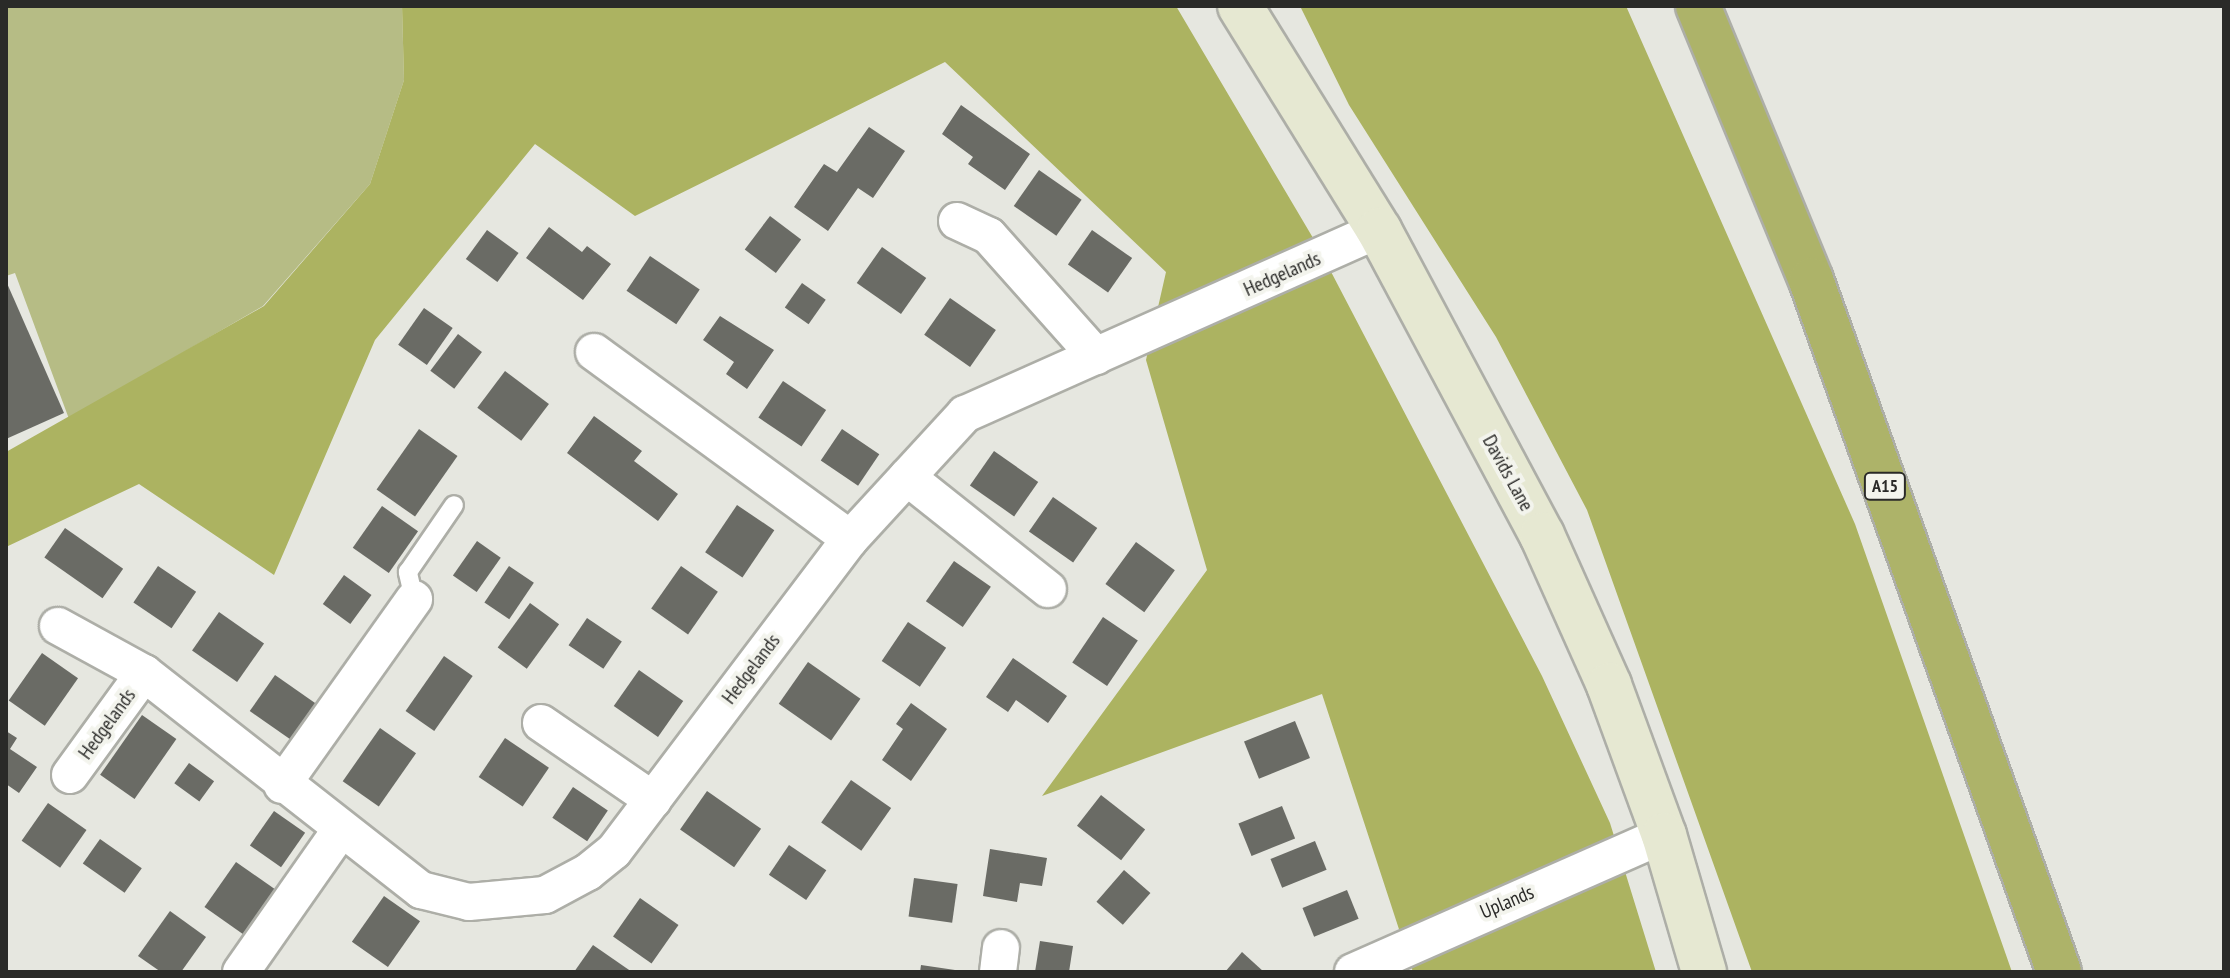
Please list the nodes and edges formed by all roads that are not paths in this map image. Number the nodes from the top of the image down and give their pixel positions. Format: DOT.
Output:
graph roads {
  1 [pos="1240,6"];
  2 [pos="1698,6"];
  3 [pos="957,221"];
  4 [pos="1379,230"];
  5 [pos="594,352"];
  6 [pos="1096,356"];
  7 [pos="907,477"];
  8 [pos="454,505"];
  9 [pos="850,539"];
  10 [pos="1048,589"];
  11 [pos="414,599"];
  12 [pos="58,626"];
  13 [pos="144,673"];
  14 [pos="541,723"];
  15 [pos="70,775"];
  16 [pos="282,785"];
  17 [pos="653,800"];
  18 [pos="341,829"];
  19 [pos="1664,835"];
  20 [pos="241,972"];
  21 [pos="1353,972"];
  22 [pos="1704,972"];
  23 [pos="2059,972"];
  1 -- 4 [label="street, Davids Lane"];
  2 -- 23 [label="highway, A15"];
  3 -- 6 [label="street"];
  4 -- 6 [label="street, Hedgelands"];
  4 -- 19 [label="street, Davids Lane"];
  5 -- 9 [label="street"];
  6 -- 7 [label="street, Hedgelands"];
  7 -- 9 [label="street, Hedgelands"];
  7 -- 10 [label="street"];
  8 -- 11 [label="lane"];
  9 -- 17 [label="street, Hedgelands"];
  11 -- 16 [label="street"];
  12 -- 13 [label="street, Hedgelands"];
  13 -- 15 [label="street, Hedgelands"];
  13 -- 16 [label="street, Hedgelands"];
  14 -- 17 [label="street"];
  16 -- 18 [label="street, Hedgelands"];
  17 -- 18 [label="street, Hedgelands"];
  18 -- 20 [label="street"];
  19 -- 21 [label="street, Uplands"];
  19 -- 22 [label="street, Davids Lane"];
}
